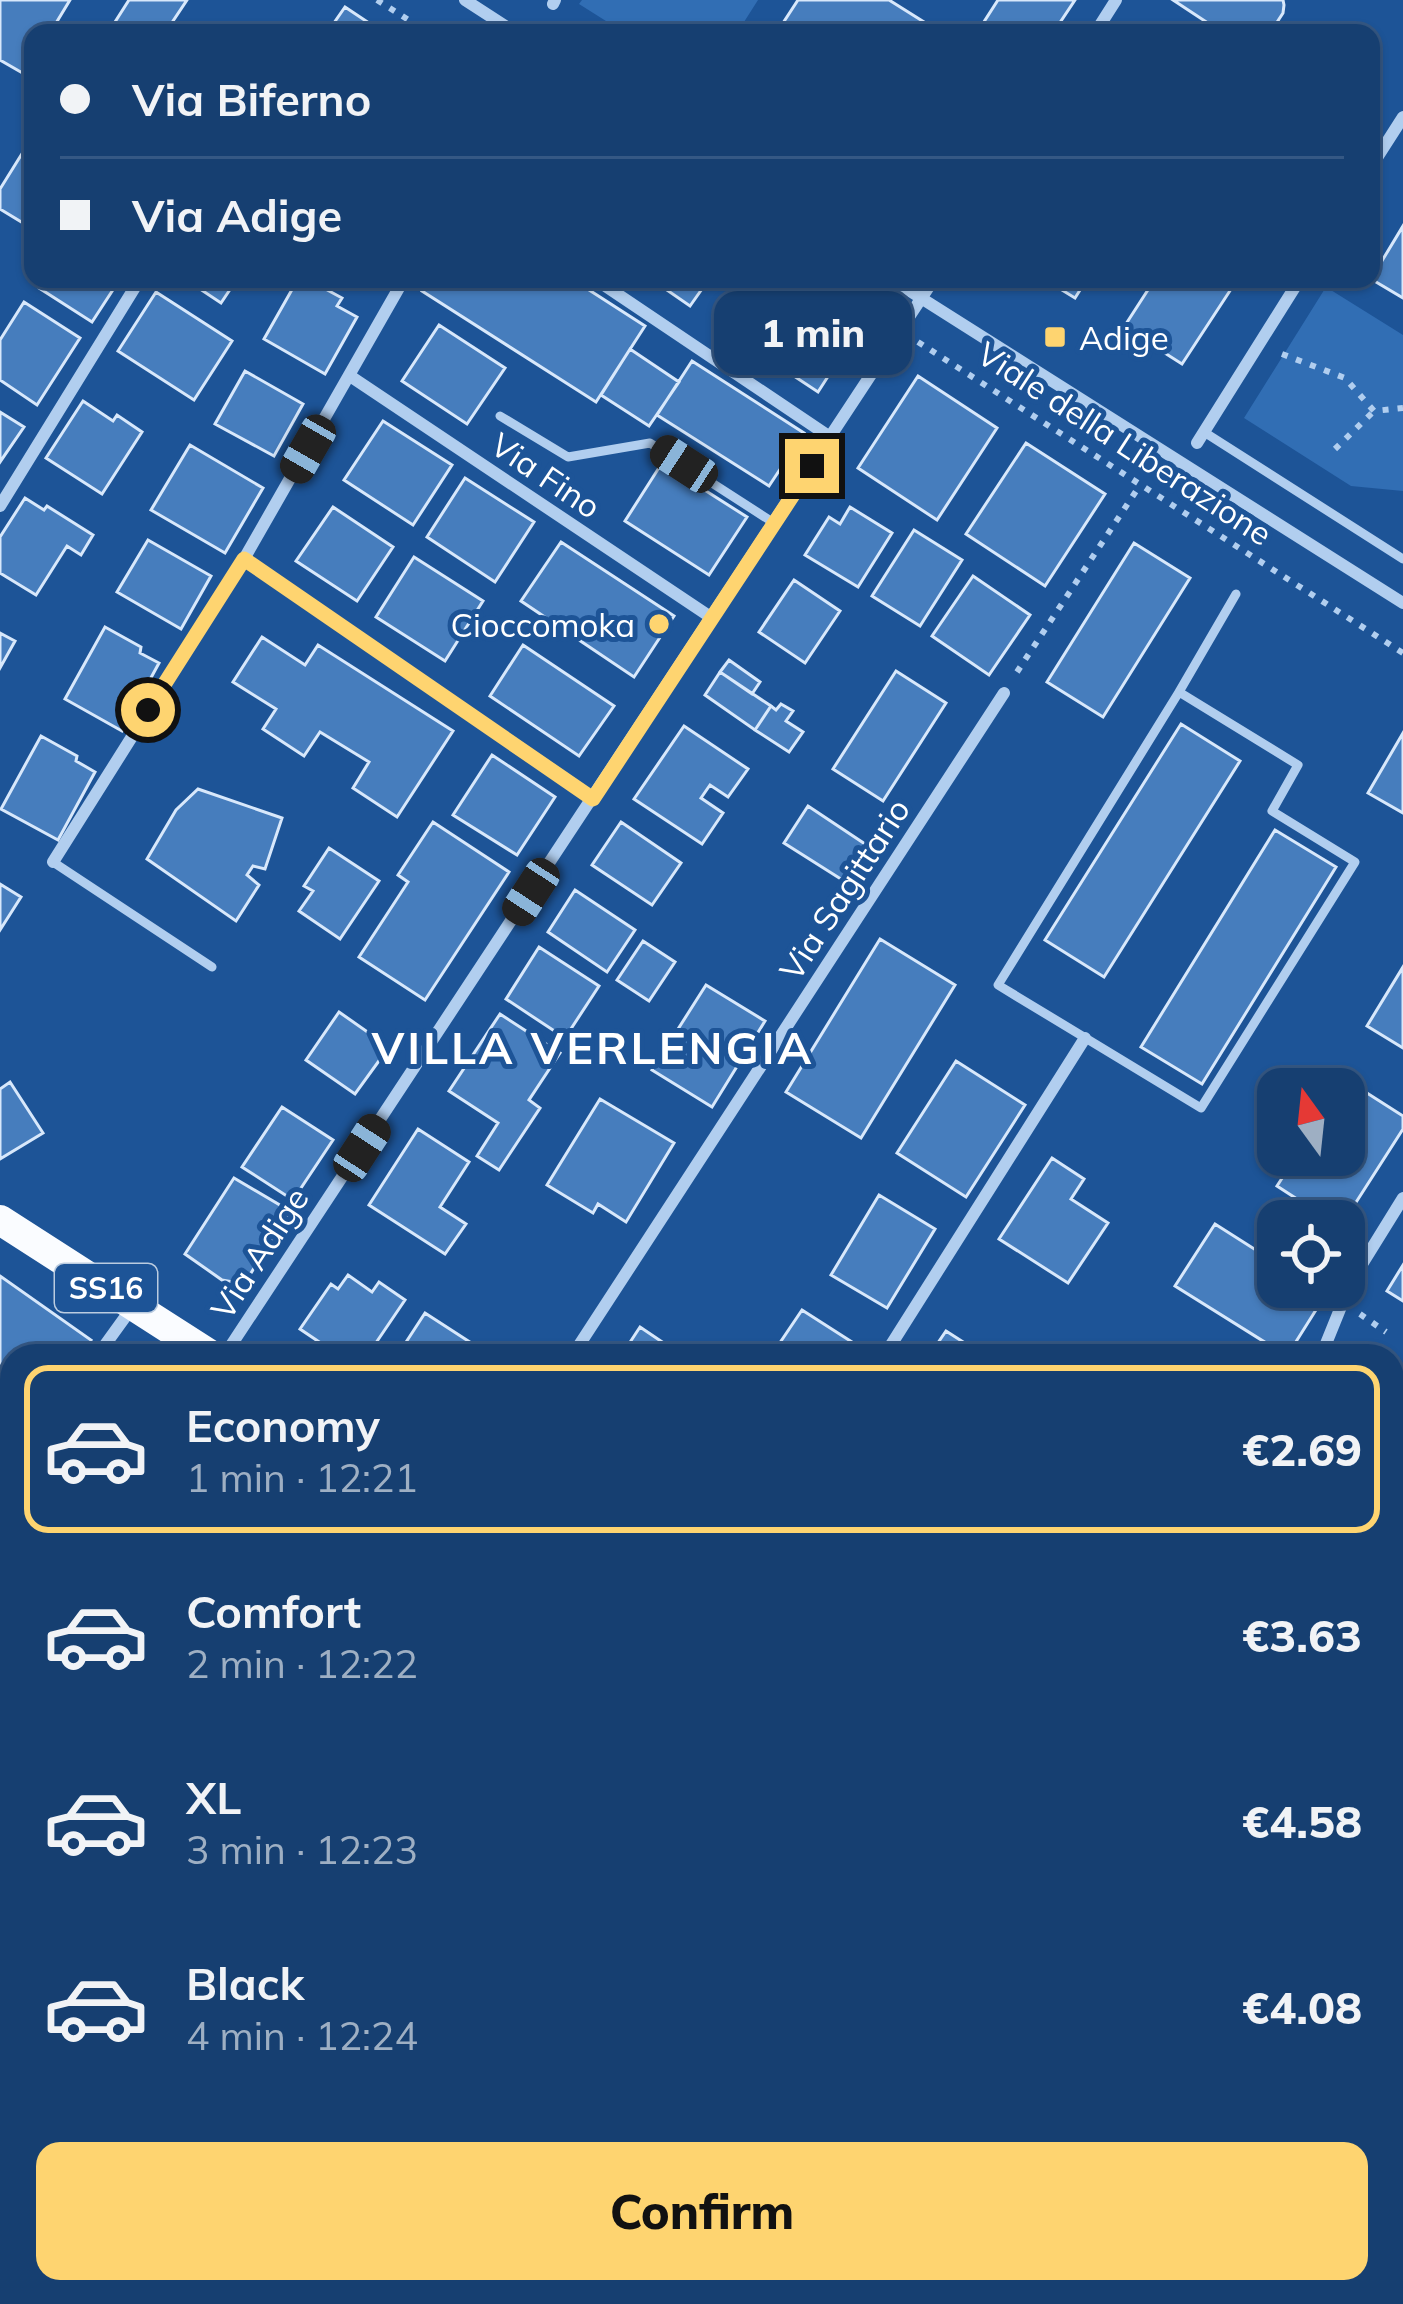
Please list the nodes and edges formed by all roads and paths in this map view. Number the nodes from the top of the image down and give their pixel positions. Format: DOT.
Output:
graph roads {
  1 [pos="377,0"];
  2 [pos="466,0"];
  3 [pos="415,24"];
  4 [pos="502,24"];
  5 [pos="1403,117"];
  6 [pos="1380,153"];
  7 [pos="134,288"];
  8 [pos="399,288"];
  9 [pos="608,288"];
  10 [pos="832,288"];
  11 [pos="904,288"];
  12 [pos="928,288"];
  13 [pos="1294,288"];
  14 [pos="921,299"];
  15 [pos="900,331"];
  16 [pos="1261,342"];
  17 [pos="350,376"];
  18 [pos="1403,408"];
  19 [pos="1374,411"];
  20 [pos="500,416"];
  21 [pos="830,437"];
  22 [pos="1201,438"];
  23 [pos="1335,449"];
  24 [pos="1140,484"];
  25 [pos="0,506"];
  26 [pos="774,524"];
  27 [pos="244,559"];
  28 [pos="1403,559"];
  29 [pos="1236,594"];
  30 [pos="1403,603"];
  31 [pos="712,618"];
  32 [pos="1403,653"];
  33 [pos="1179,692"];
  34 [pos="1004,693"];
  35 [pos="593,799"];
  36 [pos="53,862"];
  37 [pos="212,967"];
  38 [pos="1085,1038"];
  39 [pos="1403,1198"];
  40 [pos="0,1220"];
  41 [pos="134,1306"];
  42 [pos="106,1344"];
  43 [pos="193,1344"];
  44 [pos="232,1344"];
  45 [pos="580,1344"];
  46 [pos="892,1344"];
  47 [pos="1326,1344"];
  1 -- 3 [label="path"];
  2 -- 4 [label="street"];
  5 -- 6 [label="street"];
  7 -- 25 [label="street"];
  8 -- 17 [label="street"];
  9 -- 21 [label="street"];
  10 -- 15 [label="path, Viale della Liberazione"];
  11 -- 14 [label="street, Viale della Liberazione"];
  12 -- 14 [label="street, Via Adige"];
  13 -- 16 [label="street"];
  14 -- 15 [label="street, Via Adige"];
  14 -- 30 [label="street, Viale della Liberazione"];
  15 -- 21 [label="street, Via Adige"];
  15 -- 24 [label="path, Viale della Liberazione"];
  16 -- 19 [label="path"];
  16 -- 22 [label="street"];
  17 -- 27 [label="street"];
  17 -- 31 [label="street, Via Fino"];
  18 -- 19 [label="path"];
  19 -- 23 [label="path"];
  20 -- 26 [label="lane"];
  21 -- 26 [label="street, Via Adige"];
  22 -- 28 [label="lane"];
  24 -- 32 [label="path, Viale della Liberazione"];
  24 -- 34 [label="path"];
  26 -- 31 [label="street, Via Adige"];
  27 -- 35 [label="street"];
  27 -- 36 [label="street"];
  29 -- 33 [label="lane"];
  31 -- 35 [label="street, Via Adige"];
  33 -- 38 [label="lane"];
  33 -- 38 [label="lane"];
  34 -- 45 [label="street, Via Sagittario"];
  35 -- 44 [label="street, Via Adige"];
  36 -- 37 [label="lane"];
  38 -- 46 [label="street"];
  39 -- 47 [label="street"];
  40 -- 41 [label="main road, SS16"];
  41 -- 42 [label="street"];
  41 -- 43 [label="main road, SS16"];
}
